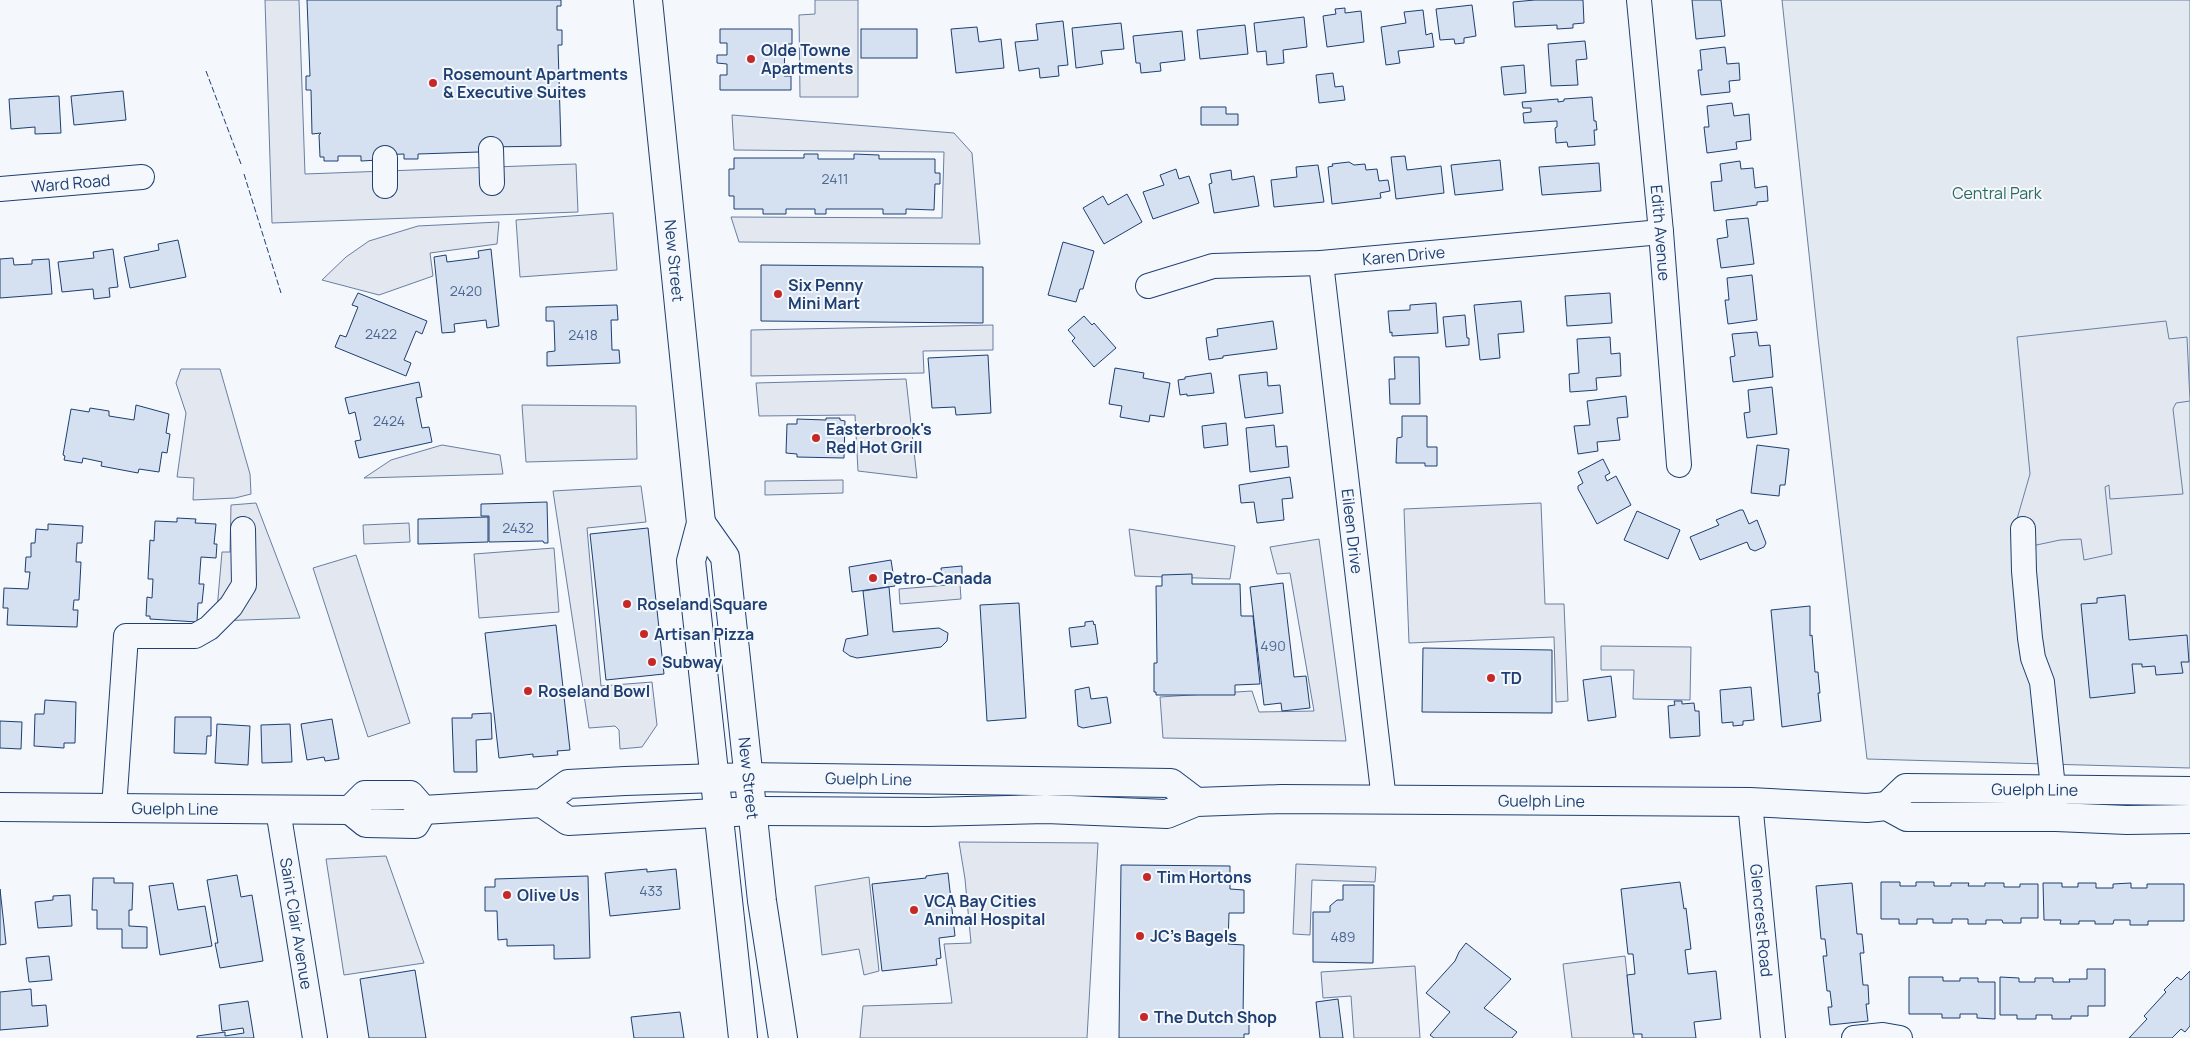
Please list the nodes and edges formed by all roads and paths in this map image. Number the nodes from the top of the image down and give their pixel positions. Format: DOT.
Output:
graph roads {
  1 [pos="648,0"];
  2 [pos="1639,0"];
  3 [pos="491,149"];
  4 [pos="385,158"];
  5 [pos="142,177"];
  6 [pos="492,183"];
  7 [pos="385,186"];
  8 [pos="0,189"];
  9 [pos="1661,232"];
  10 [pos="1321,262"];
  11 [pos="1148,286"];
  12 [pos="1679,465"];
  13 [pos="701,523"];
  14 [pos="243,529"];
  15 [pos="2023,529"];
  16 [pos="750,777"];
  17 [pos="714,778"];
  18 [pos="2052,790"];
  19 [pos="2190,791"];
  20 [pos="1384,800"];
  21 [pos="1196,802"];
  22 [pos="1750,802"];
  23 [pos="542,803"];
  24 [pos="1887,806"];
  25 [pos="0,808"];
  26 [pos="114,808"];
  27 [pos="278,810"];
  28 [pos="753,811"];
  29 [pos="718,812"];
  30 [pos="2056,817"];
  31 [pos="2190,819"];
  32 [pos="315,1038"];
  33 [pos="743,1038"];
  34 [pos="783,1038"];
  35 [pos="1773,1038"];
  36 [pos="1854,1038"];
  37 [pos="1900,1038"];
  1 -- 13 [label="main road, New Street"];
  2 -- 9 [label="street, Edith Avenue"];
  3 -- 6 [label="street"];
  4 -- 7 [label="street"];
  5 -- 8 [label="street, Ward Road"];
  9 -- 10 [label="street, Karen Drive"];
  9 -- 12 [label="street, Edith Avenue"];
  10 -- 11 [label="street, Karen Drive"];
  10 -- 20 [label="street, Eileen Drive"];
  13 -- 16 [label="main road, New Street"];
  13 -- 17 [label="main road, New Street"];
  14 -- 26 [label="street"];
  15 -- 18 [label="street"];
  16 -- 17 [label="main road, Guelph Line"];
  16 -- 21 [label="main road, Guelph Line"];
  16 -- 28 [label="main road, New Street"];
  17 -- 23 [label="main road, Guelph Line"];
  17 -- 29 [label="main road, New Street"];
  18 -- 19 [label="main road, Guelph Line"];
  18 -- 24 [label="main road, Guelph Line"];
  18 -- 30 [label="street"];
  20 -- 21 [label="main road, Guelph Line"];
  20 -- 22 [label="main road, Guelph Line"];
  21 -- 28 [label="main road, Guelph Line"];
  22 -- 24 [label="main road, Guelph Line"];
  22 -- 35 [label="street, Glencrest Road"];
  23 -- 27 [label="main road, Guelph Line"];
  23 -- 29 [label="main road, Guelph Line"];
  24 -- 30 [label="main road, Guelph Line"];
  25 -- 26 [label="main road, Guelph Line"];
  26 -- 27 [label="main road, Guelph Line"];
  27 -- 32 [label="street, Saint Clair Avenue"];
  28 -- 29 [label="main road, Guelph Line"];
  28 -- 34 [label="main road, New Street"];
  29 -- 33 [label="main road, New Street"];
  30 -- 31 [label="main road, Guelph Line"];
  36 -- 37 [label="street"];
}
